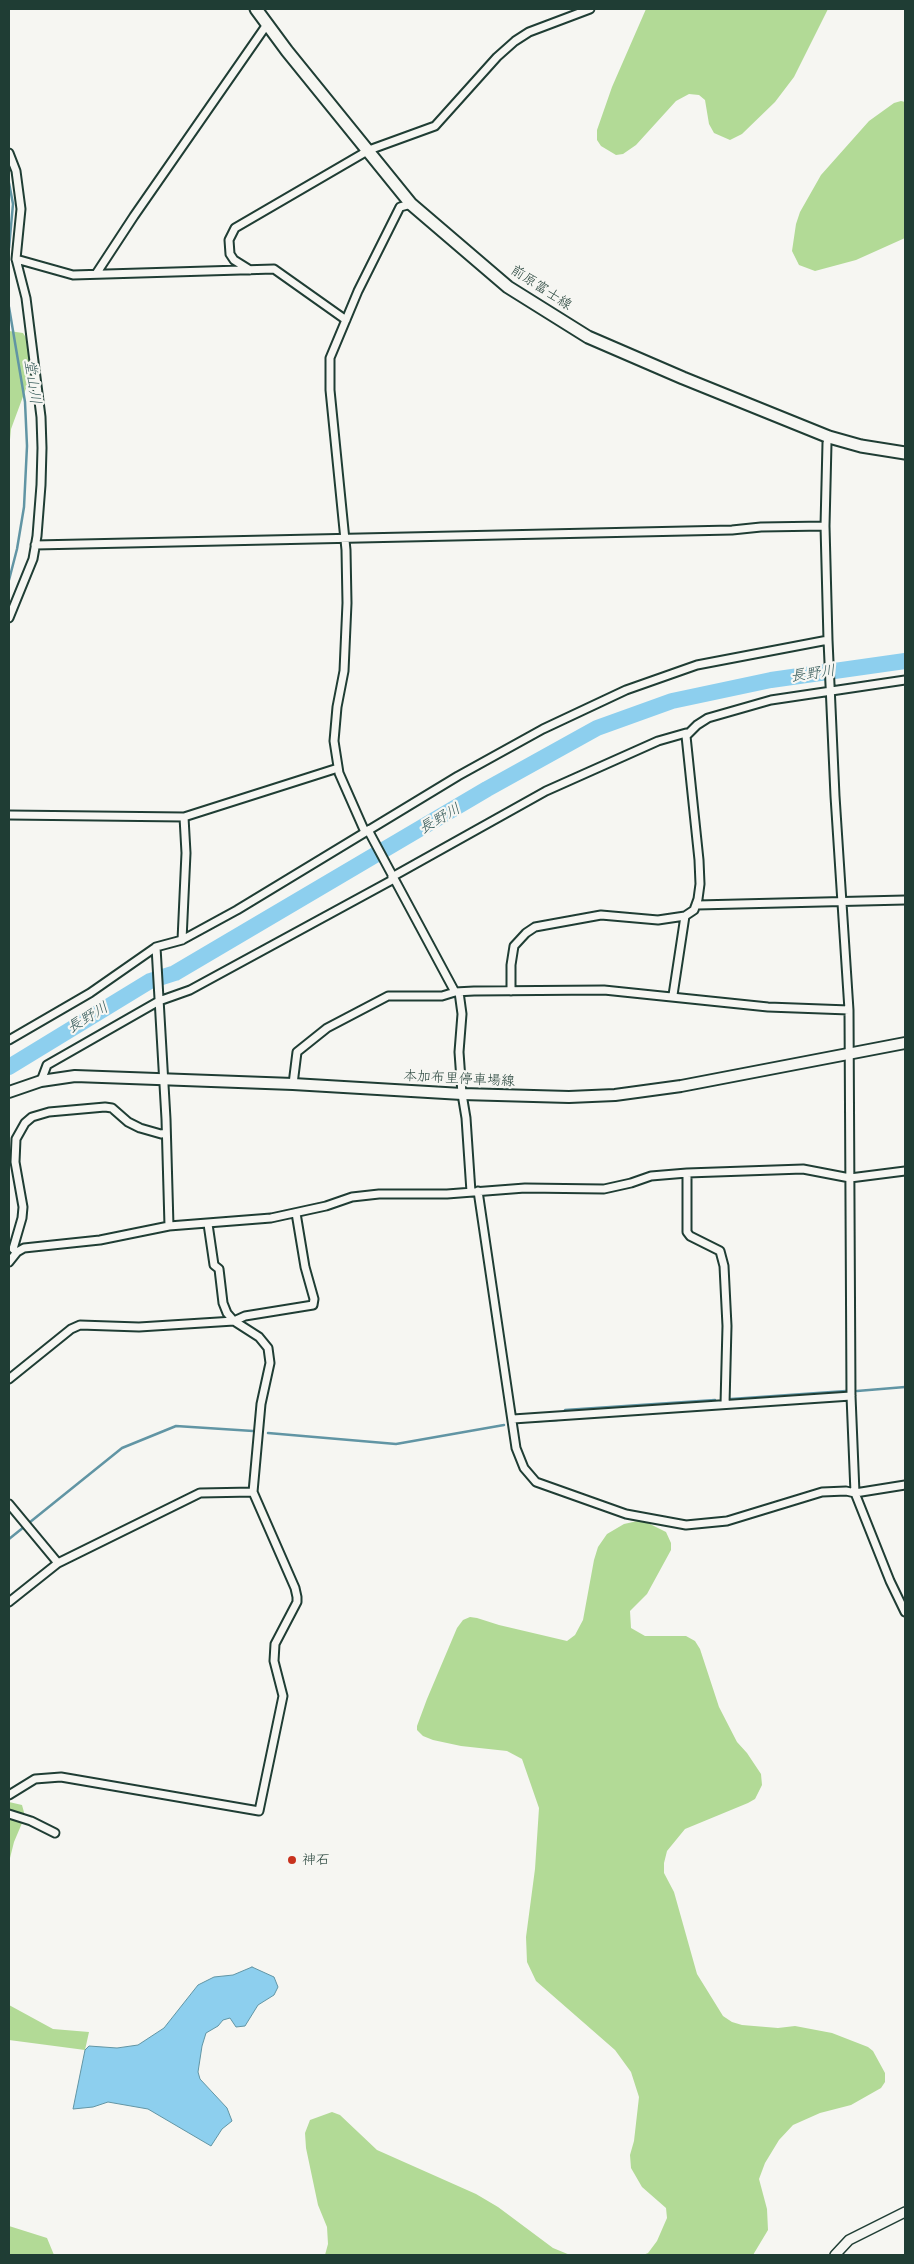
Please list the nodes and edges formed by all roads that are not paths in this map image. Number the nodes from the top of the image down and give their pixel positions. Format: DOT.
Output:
graph roads {
  1 [pos="256,9"];
  2 [pos="590,9"];
  3 [pos="268,23"];
  4 [pos="369,150"];
  5 [pos="9,153"];
  6 [pos="411,204"];
  7 [pos="16,259"];
  8 [pos="250,270"];
  9 [pos="96,274"];
  10 [pos="346,320"];
  11 [pos="829,438"];
  12 [pos="905,453"];
  13 [pos="826,526"];
  14 [pos="345,539"];
  15 [pos="35,546"];
  16 [pos="9,618"];
  17 [pos="828,640"];
  18 [pos="905,680"];
  19 [pos="830,690"];
  20 [pos="686,736"];
  21 [pos="338,768"];
  22 [pos="9,815"];
  23 [pos="184,817"];
  24 [pos="367,832"];
  25 [pos="392,876"];
  26 [pos="905,900"];
  27 [pos="841,902"];
  28 [pos="697,905"];
  29 [pos="685,916"];
  30 [pos="182,940"];
  31 [pos="156,947"];
  32 [pos="511,991"];
  33 [pos="457,992"];
  34 [pos="673,995"];
  35 [pos="159,999"];
  36 [pos="849,1010"];
  37 [pos="9,1040"];
  38 [pos="905,1043"];
  39 [pos="848,1053"];
  40 [pos="162,1079"];
  41 [pos="41,1081"];
  42 [pos="293,1084"];
  43 [pos="9,1092"];
  44 [pos="462,1094"];
  45 [pos="166,1133"];
  46 [pos="905,1171"];
  47 [pos="687,1173"];
  48 [pos="850,1178"];
  49 [pos="475,1191"];
  50 [pos="296,1212"];
  51 [pos="208,1224"];
  52 [pos="169,1226"];
  53 [pos="17,1252"];
  54 [pos="9,1262"];
  55 [pos="234,1321"];
  56 [pos="9,1379"];
  57 [pos="851,1396"];
  58 [pos="725,1404"];
  59 [pos="513,1419"];
  60 [pos="905,1485"];
  61 [pos="253,1492"];
  62 [pos="855,1493"];
  63 [pos="9,1504"];
  64 [pos="58,1563"];
  65 [pos="9,1602"];
  66 [pos="905,1612"];
  67 [pos="9,1795"];
  68 [pos="9,1814"];
  69 [pos="55,1833"];
  70 [pos="905,2212"];
  71 [pos="835,2255"];
  1 -- 3 [label="main road, 前原富士線"];
  2 -- 4 [label="street"];
  3 -- 4 [label="main road, 前原富士線"];
  3 -- 9 [label="street"];
  4 -- 6 [label="main road, 前原富士線"];
  4 -- 8 [label="street"];
  5 -- 7 [label="street"];
  6 -- 10 [label="street"];
  6 -- 11 [label="main road, 前原富士線"];
  7 -- 9 [label="street"];
  7 -- 15 [label="street"];
  8 -- 9 [label="street"];
  8 -- 10 [label="street"];
  10 -- 14 [label="street"];
  11 -- 12 [label="main road, 前原富士線"];
  11 -- 13 [label="street"];
  13 -- 14 [label="street"];
  13 -- 17 [label="street"];
  14 -- 15 [label="street"];
  14 -- 21 [label="street"];
  15 -- 16 [label="street"];
  17 -- 19 [label="street"];
  17 -- 24 [label="street"];
  18 -- 19 [label="street"];
  19 -- 20 [label="street"];
  19 -- 27 [label="street"];
  20 -- 25 [label="street"];
  20 -- 28 [label="street"];
  21 -- 23 [label="street"];
  21 -- 24 [label="street"];
  22 -- 23 [label="street"];
  23 -- 30 [label="street"];
  24 -- 25 [label="street"];
  24 -- 30 [label="street"];
  25 -- 33 [label="street"];
  25 -- 35 [label="street"];
  26 -- 27 [label="street"];
  27 -- 28 [label="street"];
  27 -- 36 [label="street"];
  28 -- 29 [label="street"];
  29 -- 32 [label="street"];
  29 -- 34 [label="street"];
  30 -- 31 [label="street"];
  31 -- 35 [label="street"];
  31 -- 37 [label="street"];
  32 -- 33 [label="street"];
  32 -- 34 [label="street"];
  33 -- 42 [label="street"];
  33 -- 44 [label="street"];
  34 -- 36 [label="street"];
  35 -- 40 [label="street"];
  35 -- 41 [label="street"];
  36 -- 39 [label="street"];
  38 -- 39 [label="main road, 本加布里停車場線"];
  39 -- 44 [label="main road, 本加布里停車場線"];
  39 -- 48 [label="street"];
  40 -- 41 [label="main road, 本加布里停車場線"];
  40 -- 42 [label="main road, 本加布里停車場線"];
  40 -- 45 [label="street"];
  41 -- 43 [label="main road, 本加布里停車場線"];
  42 -- 44 [label="main road, 本加布里停車場線"];
  44 -- 49 [label="street"];
  45 -- 52 [label="street"];
  45 -- 53 [label="street"];
  46 -- 48 [label="street"];
  47 -- 48 [label="street"];
  47 -- 49 [label="street"];
  47 -- 58 [label="street"];
  48 -- 57 [label="street"];
  49 -- 50 [label="street"];
  49 -- 59 [label="street"];
  50 -- 51 [label="street"];
  50 -- 55 [label="street"];
  51 -- 52 [label="street"];
  51 -- 55 [label="street"];
  52 -- 53 [label="street"];
  53 -- 54 [label="street"];
  55 -- 56 [label="street"];
  55 -- 61 [label="street"];
  57 -- 58 [label="street"];
  57 -- 62 [label="street"];
  58 -- 59 [label="street"];
  59 -- 62 [label="street"];
  60 -- 62 [label="street"];
  61 -- 64 [label="street"];
  61 -- 67 [label="street"];
  62 -- 66 [label="street"];
  63 -- 64 [label="street"];
  64 -- 65 [label="street"];
  68 -- 69 [label="street"];
  70 -- 71 [label="street"];
}
